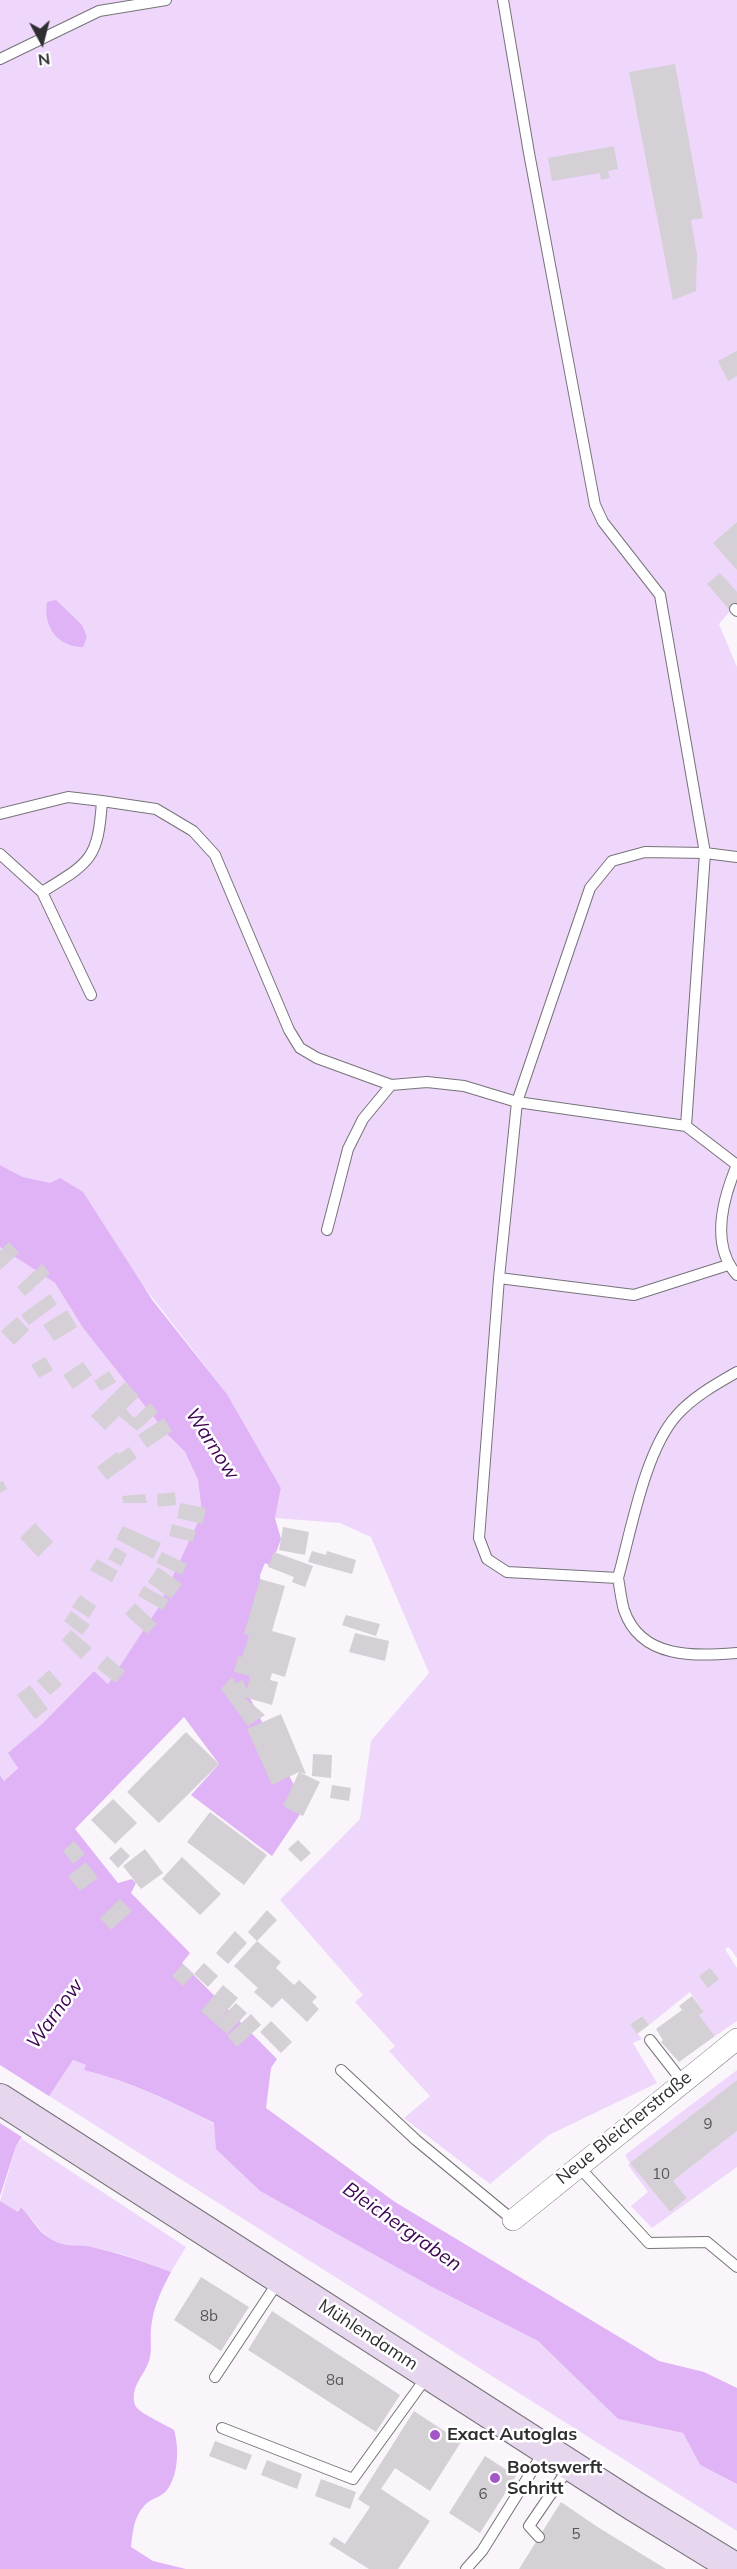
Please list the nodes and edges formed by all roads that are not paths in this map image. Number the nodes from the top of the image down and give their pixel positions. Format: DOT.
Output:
graph roads {
  1 [pos="166,0"];
  2 [pos="503,0"];
  3 [pos="0,59"];
  4 [pos="102,801"];
  5 [pos="0,814"];
  6 [pos="705,853"];
  7 [pos="0,854"];
  8 [pos="737,857"];
  9 [pos="42,892"];
  10 [pos="91,995"];
  11 [pos="391,1084"];
  12 [pos="517,1102"];
  13 [pos="686,1126"];
  14 [pos="737,1165"];
  15 [pos="327,1230"];
  16 [pos="728,1265"];
  17 [pos="737,1275"];
  18 [pos="500,1278"];
  19 [pos="737,1372"];
  20 [pos="618,1578"];
  21 [pos="737,1653"];
  22 [pos="737,2039"];
  23 [pos="650,2040"];
  24 [pos="341,2070"];
  25 [pos="682,2081"];
  26 [pos="0,2099"];
  27 [pos="579,2167"];
  28 [pos="513,2220"];
  29 [pos="737,2267"];
  30 [pos="280,2279"];
  31 [pos="429,2374"];
  32 [pos="215,2377"];
  33 [pos="222,2428"];
  34 [pos="545,2450"];
  35 [pos="571,2466"];
  36 [pos="539,2537"];
  37 [pos="466,2569"];
  38 [pos="737,2569"];
  1 -- 3 [label="lane"];
  2 -- 6 [label="lane"];
  4 -- 5 [label="lane"];
  4 -- 9 [label="lane"];
  4 -- 11 [label="lane"];
  6 -- 8 [label="lane"];
  6 -- 12 [label="lane"];
  6 -- 13 [label="lane"];
  7 -- 9 [label="lane"];
  9 -- 10 [label="lane"];
  11 -- 12 [label="lane"];
  11 -- 15 [label="lane"];
  12 -- 13 [label="lane"];
  12 -- 18 [label="lane"];
  13 -- 14 [label="lane"];
  14 -- 16 [label="lane"];
  16 -- 17 [label="lane"];
  16 -- 18 [label="lane"];
  18 -- 20 [label="lane"];
  19 -- 20 [label="lane"];
  20 -- 21 [label="lane"];
  22 -- 25 [label="street, Neue Bleicherstraße"];
  23 -- 25 [label="lane"];
  24 -- 28 [label="lane"];
  25 -- 27 [label="street, Neue Bleicherstraße"];
  26 -- 30 [label="main road, Mühlendamm"];
  27 -- 28 [label="street, Neue Bleicherstraße"];
  27 -- 29 [label="lane"];
  30 -- 31 [label="main road, Mühlendamm"];
  30 -- 32 [label="lane"];
  31 -- 33 [label="lane"];
  31 -- 34 [label="main road, Mühlendamm"];
  34 -- 35 [label="main road, Mühlendamm"];
  34 -- 37 [label="lane"];
  35 -- 36 [label="lane"];
  35 -- 38 [label="main road, Mühlendamm"];
}
